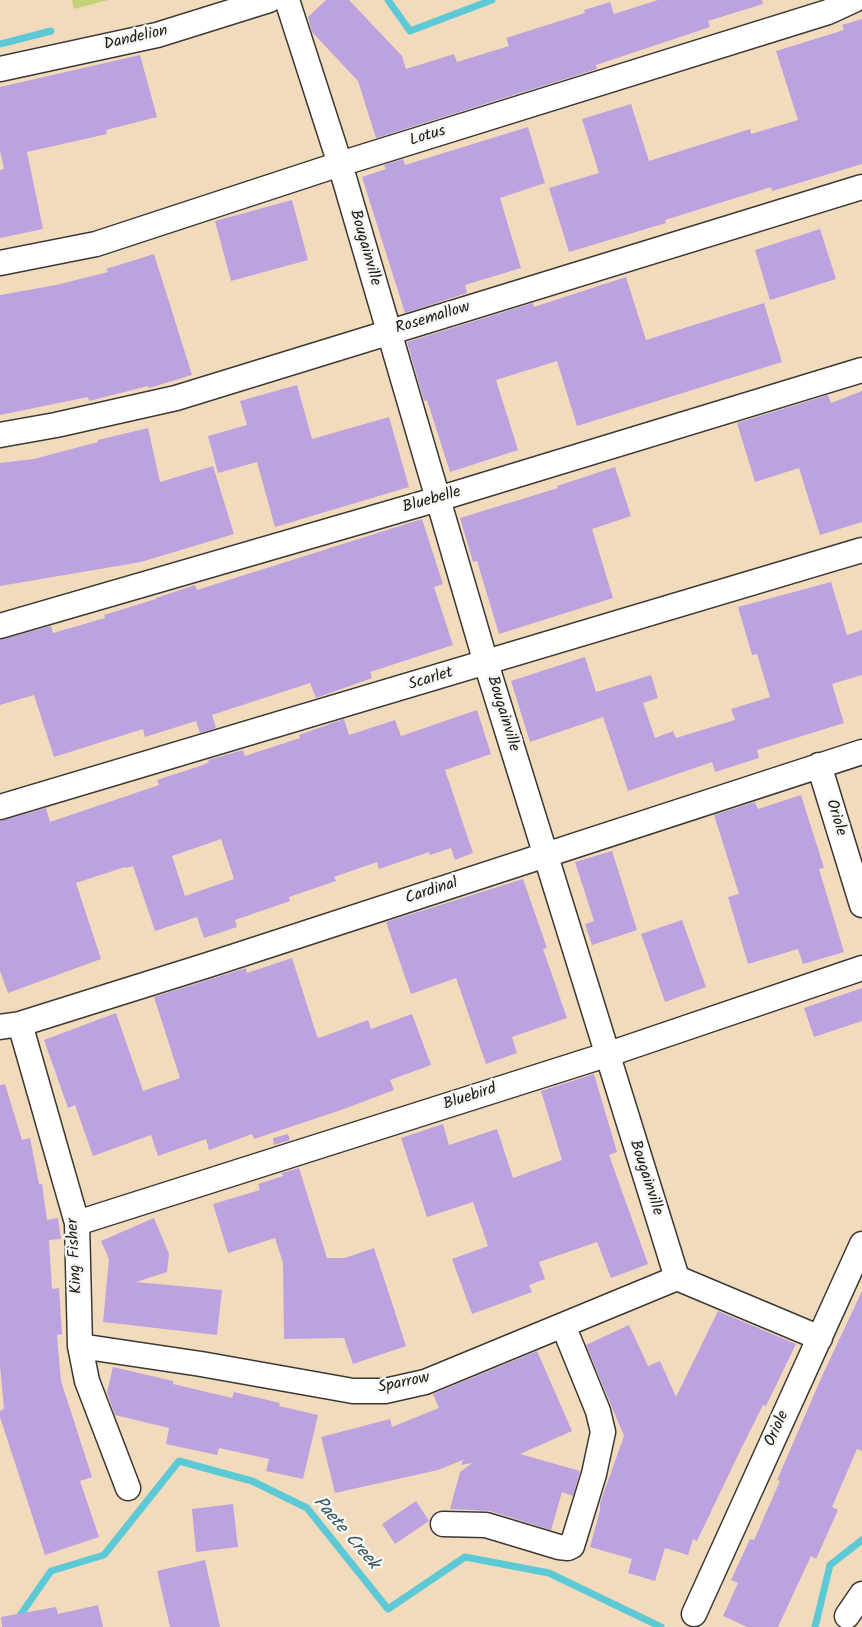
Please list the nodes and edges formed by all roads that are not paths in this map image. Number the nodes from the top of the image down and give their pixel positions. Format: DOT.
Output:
graph roads {
  1 [pos="269,0"];
  2 [pos="287,0"];
  3 [pos="854,0"];
  4 [pos="0,69"];
  5 [pos="340,164"];
  6 [pos="862,187"];
  7 [pos="0,263"];
  8 [pos="388,333"];
  9 [pos="862,370"];
  10 [pos="0,435"];
  11 [pos="438,499"];
  12 [pos="862,550"];
  13 [pos="0,626"];
  14 [pos="486,663"];
  15 [pos="862,752"];
  16 [pos="819,765"];
  17 [pos="0,807"];
  18 [pos="545,855"];
  19 [pos="862,905"];
  20 [pos="862,968"];
  21 [pos="10,1025"];
  22 [pos="606,1055"];
  23 [pos="77,1223"];
  24 [pos="862,1244"];
  25 [pos="677,1278"];
  26 [pos="563,1325"];
  27 [pos="820,1338"];
  28 [pos="80,1346"];
  29 [pos="128,1488"];
  30 [pos="443,1524"];
  31 [pos="862,1594"];
  32 [pos="694,1614"];
  33 [pos="847,1616"];
  1 -- 4 [label="street, Dandelion"];
  2 -- 5 [label="street, Bougainville"];
  3 -- 5 [label="street, Lotus"];
  5 -- 7 [label="street, Lotus"];
  5 -- 8 [label="street, Bougainville"];
  6 -- 8 [label="street, Rosemallow"];
  8 -- 10 [label="street, Rosemallow"];
  8 -- 11 [label="street, Bougainville"];
  9 -- 11 [label="street, Bluebelle"];
  11 -- 13 [label="street, Bluebelle"];
  11 -- 14 [label="street, Bougainville"];
  12 -- 14 [label="street, Scarlet"];
  14 -- 17 [label="street, Scarlet"];
  14 -- 18 [label="street, Bougainville"];
  15 -- 16 [label="street, Cardinal"];
  16 -- 18 [label="street, Cardinal"];
  16 -- 19 [label="street, Oriole"];
  18 -- 21 [label="street, Cardinal"];
  18 -- 22 [label="street, Bougainville"];
  20 -- 22 [label="street, Bluebird"];
  21 -- 23 [label="street, King Fisher"];
  22 -- 23 [label="street, Bluebird"];
  22 -- 25 [label="street, Bougainville"];
  23 -- 28 [label="street, King Fisher"];
  24 -- 27 [label="street, Oriole"];
  25 -- 26 [label="street, Sparrow"];
  25 -- 27 [label="street"];
  26 -- 28 [label="street, Sparrow"];
  26 -- 30 [label="street"];
  27 -- 32 [label="street, Oriole"];
  28 -- 29 [label="street, King Fisher"];
  31 -- 33 [label="street"];
}
